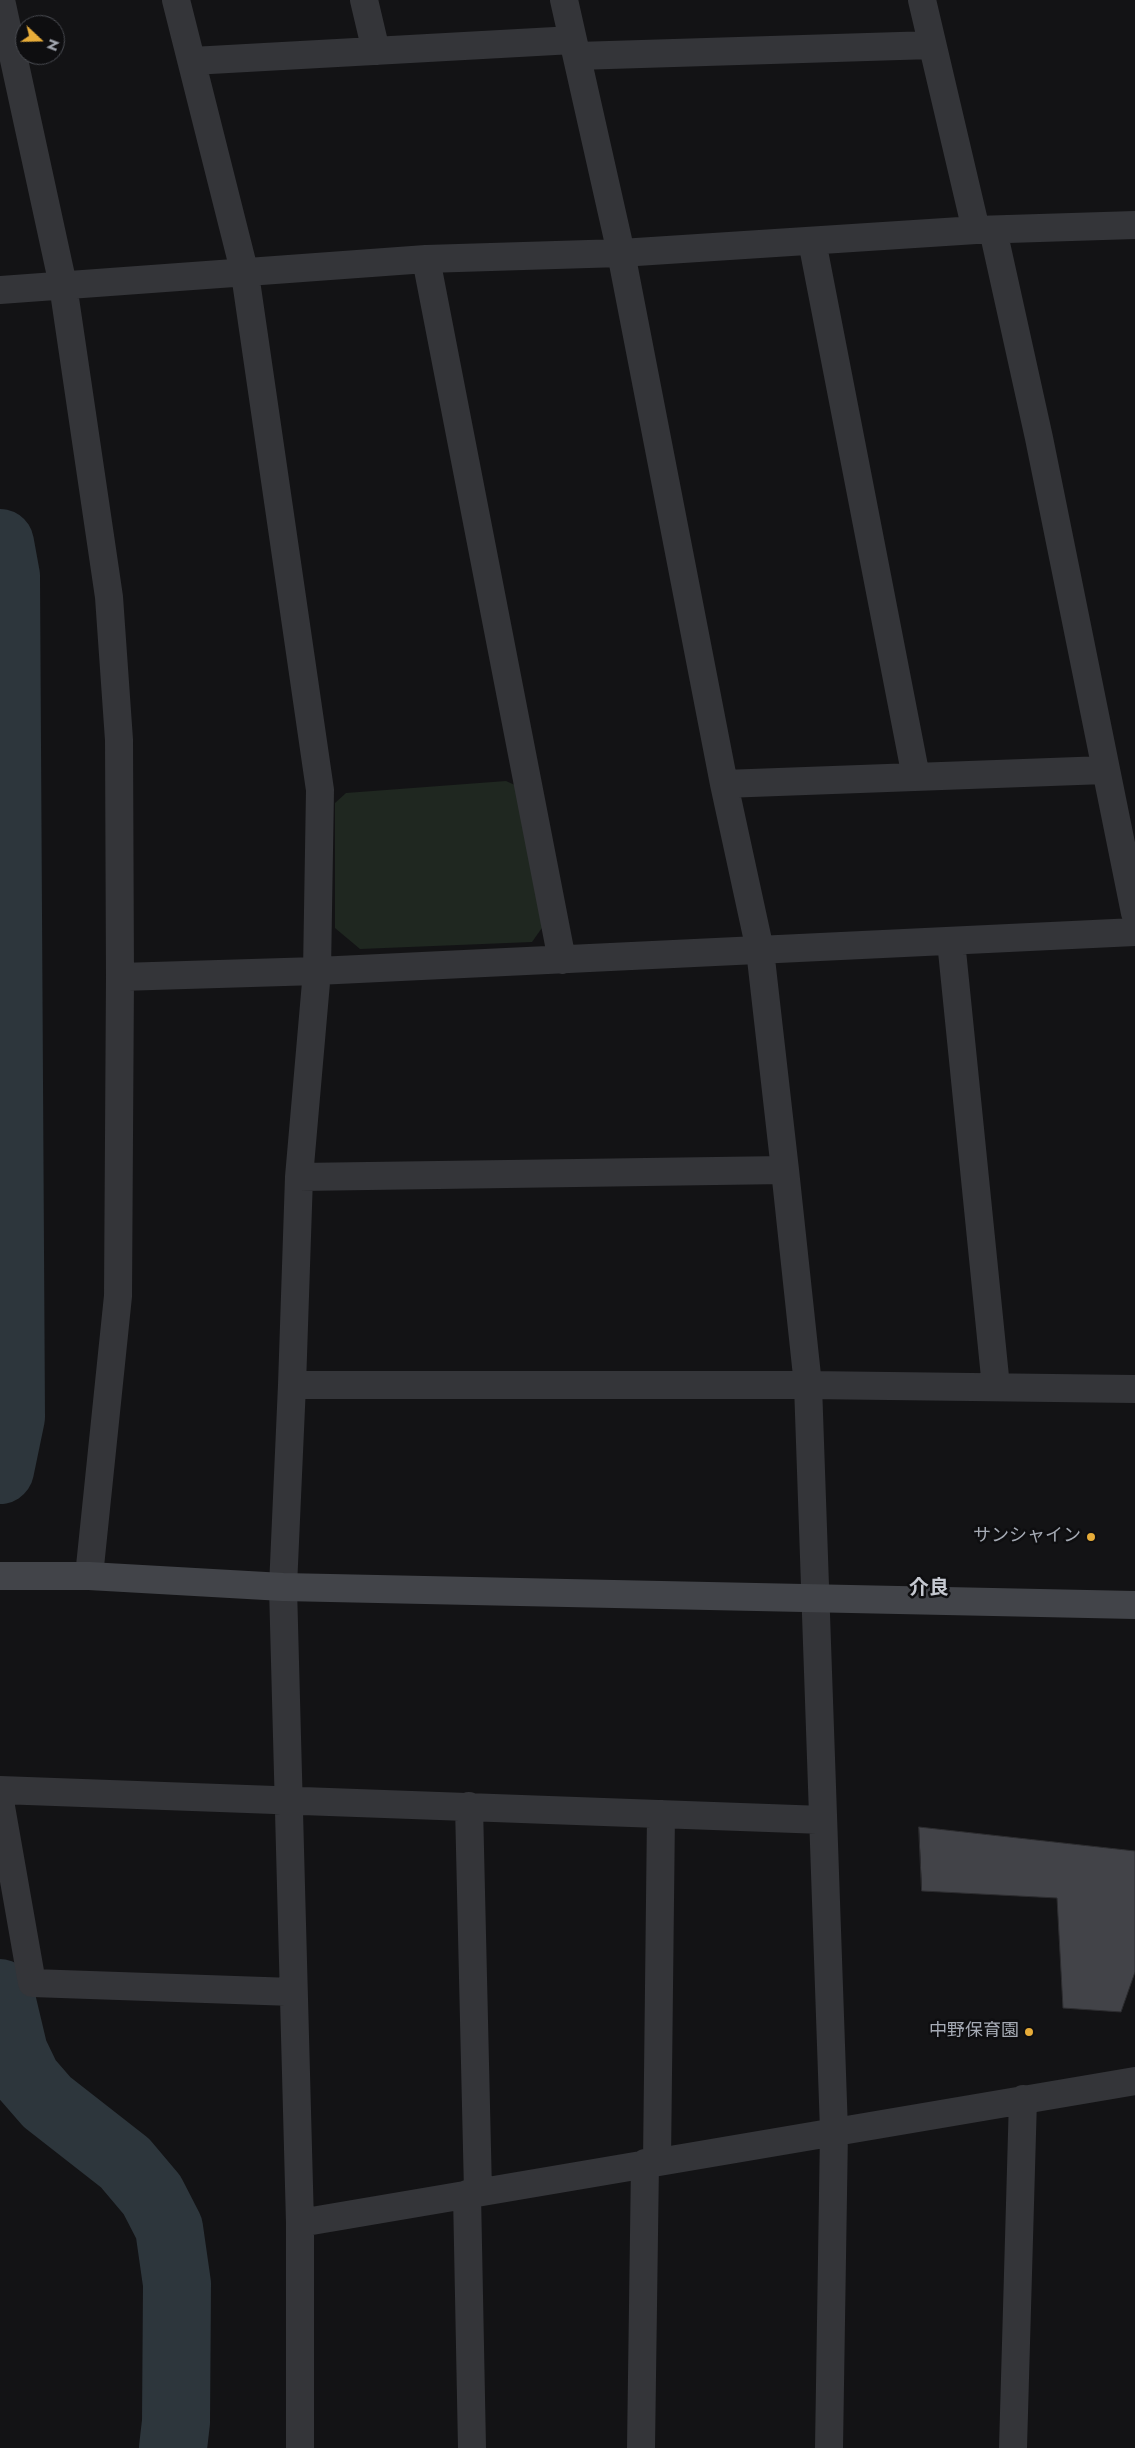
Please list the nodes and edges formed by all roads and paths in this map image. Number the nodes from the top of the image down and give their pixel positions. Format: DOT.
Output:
graph roads {
  1 [pos="1,0"];
  2 [pos="176,0"];
  3 [pos="364,0"];
  4 [pos="564,0"];
  5 [pos="922,0"];
  6 [pos="932,45"];
  7 [pos="575,48"];
  8 [pos="376,51"];
  9 [pos="192,61"];
  10 [pos="1135,225"];
  11 [pos="985,230"];
  12 [pos="812,241"];
  13 [pos="621,253"];
  14 [pos="426,259"];
  15 [pos="245,274"];
  16 [pos="63,285"];
  17 [pos="0,290"];
  18 [pos="1105,770"];
  19 [pos="916,777"];
  20 [pos="724,784"];
  21 [pos="1135,913"];
  22 [pos="1135,932"];
  23 [pos="951,941"];
  24 [pos="760,950"];
  25 [pos="562,960"];
  26 [pos="317,971"];
  27 [pos="120,977"];
  28 [pos="785,1170"];
  29 [pos="299,1176"];
  30 [pos="808,1385"];
  31 [pos="292,1386"];
  32 [pos="996,1387"];
  33 [pos="1135,1389"];
  34 [pos="0,1576"];
  35 [pos="89,1576"];
  36 [pos="282,1588"];
  37 [pos="815,1597"];
  38 [pos="1135,1605"];
  39 [pos="0,1790"];
  40 [pos="288,1799"];
  41 [pos="0,1801"];
  42 [pos="469,1806"];
  43 [pos="661,1814"];
  44 [pos="823,1820"];
  45 [pos="293,1992"];
  46 [pos="1135,2081"];
  47 [pos="1022,2099"];
  48 [pos="834,2131"];
  49 [pos="651,2162"];
  50 [pos="472,2193"];
  51 [pos="300,2223"];
  52 [pos="300,2448"];
  53 [pos="472,2448"];
  54 [pos="641,2448"];
  55 [pos="829,2448"];
  56 [pos="1014,2448"];
  1 -- 16 [label="street"];
  2 -- 9 [label="street"];
  3 -- 8 [label="street"];
  4 -- 7 [label="street"];
  5 -- 6 [label="street"];
  6 -- 7 [label="street"];
  6 -- 11 [label="street"];
  7 -- 8 [label="street"];
  7 -- 13 [label="street"];
  8 -- 9 [label="street"];
  9 -- 15 [label="street"];
  10 -- 11 [label="street"];
  11 -- 12 [label="street"];
  11 -- 18 [label="street"];
  12 -- 13 [label="street"];
  12 -- 19 [label="street"];
  13 -- 14 [label="street"];
  13 -- 20 [label="street"];
  14 -- 15 [label="street"];
  14 -- 25 [label="street"];
  15 -- 16 [label="street"];
  15 -- 26 [label="street"];
  16 -- 17 [label="street"];
  16 -- 27 [label="street"];
  18 -- 19 [label="street"];
  18 -- 21 [label="street"];
  19 -- 20 [label="street"];
  20 -- 24 [label="street"];
  22 -- 23 [label="street"];
  23 -- 24 [label="street"];
  23 -- 32 [label="street"];
  24 -- 25 [label="street"];
  24 -- 28 [label="street"];
  25 -- 26 [label="street"];
  26 -- 27 [label="street"];
  26 -- 29 [label="street"];
  27 -- 35 [label="street"];
  28 -- 29 [label="street"];
  28 -- 30 [label="street"];
  29 -- 31 [label="street"];
  30 -- 31 [label="street"];
  30 -- 32 [label="street"];
  30 -- 37 [label="street"];
  31 -- 36 [label="street"];
  32 -- 33 [label="street"];
  34 -- 35 [label="street"];
  35 -- 36 [label="street"];
  36 -- 37 [label="street"];
  36 -- 40 [label="street"];
  37 -- 38 [label="street"];
  37 -- 44 [label="street"];
  39 -- 40 [label="street"];
  40 -- 42 [label="street"];
  40 -- 45 [label="street"];
  41 -- 45 [label="street"];
  42 -- 43 [label="street"];
  42 -- 50 [label="street"];
  43 -- 44 [label="street"];
  43 -- 49 [label="street"];
  44 -- 48 [label="street"];
  45 -- 51 [label="street"];
  46 -- 47 [label="street"];
  47 -- 48 [label="street"];
  47 -- 56 [label="street"];
  48 -- 49 [label="street"];
  48 -- 55 [label="street"];
  49 -- 50 [label="street"];
  49 -- 54 [label="street"];
  50 -- 51 [label="street"];
  50 -- 53 [label="street"];
  51 -- 52 [label="street"];
}
